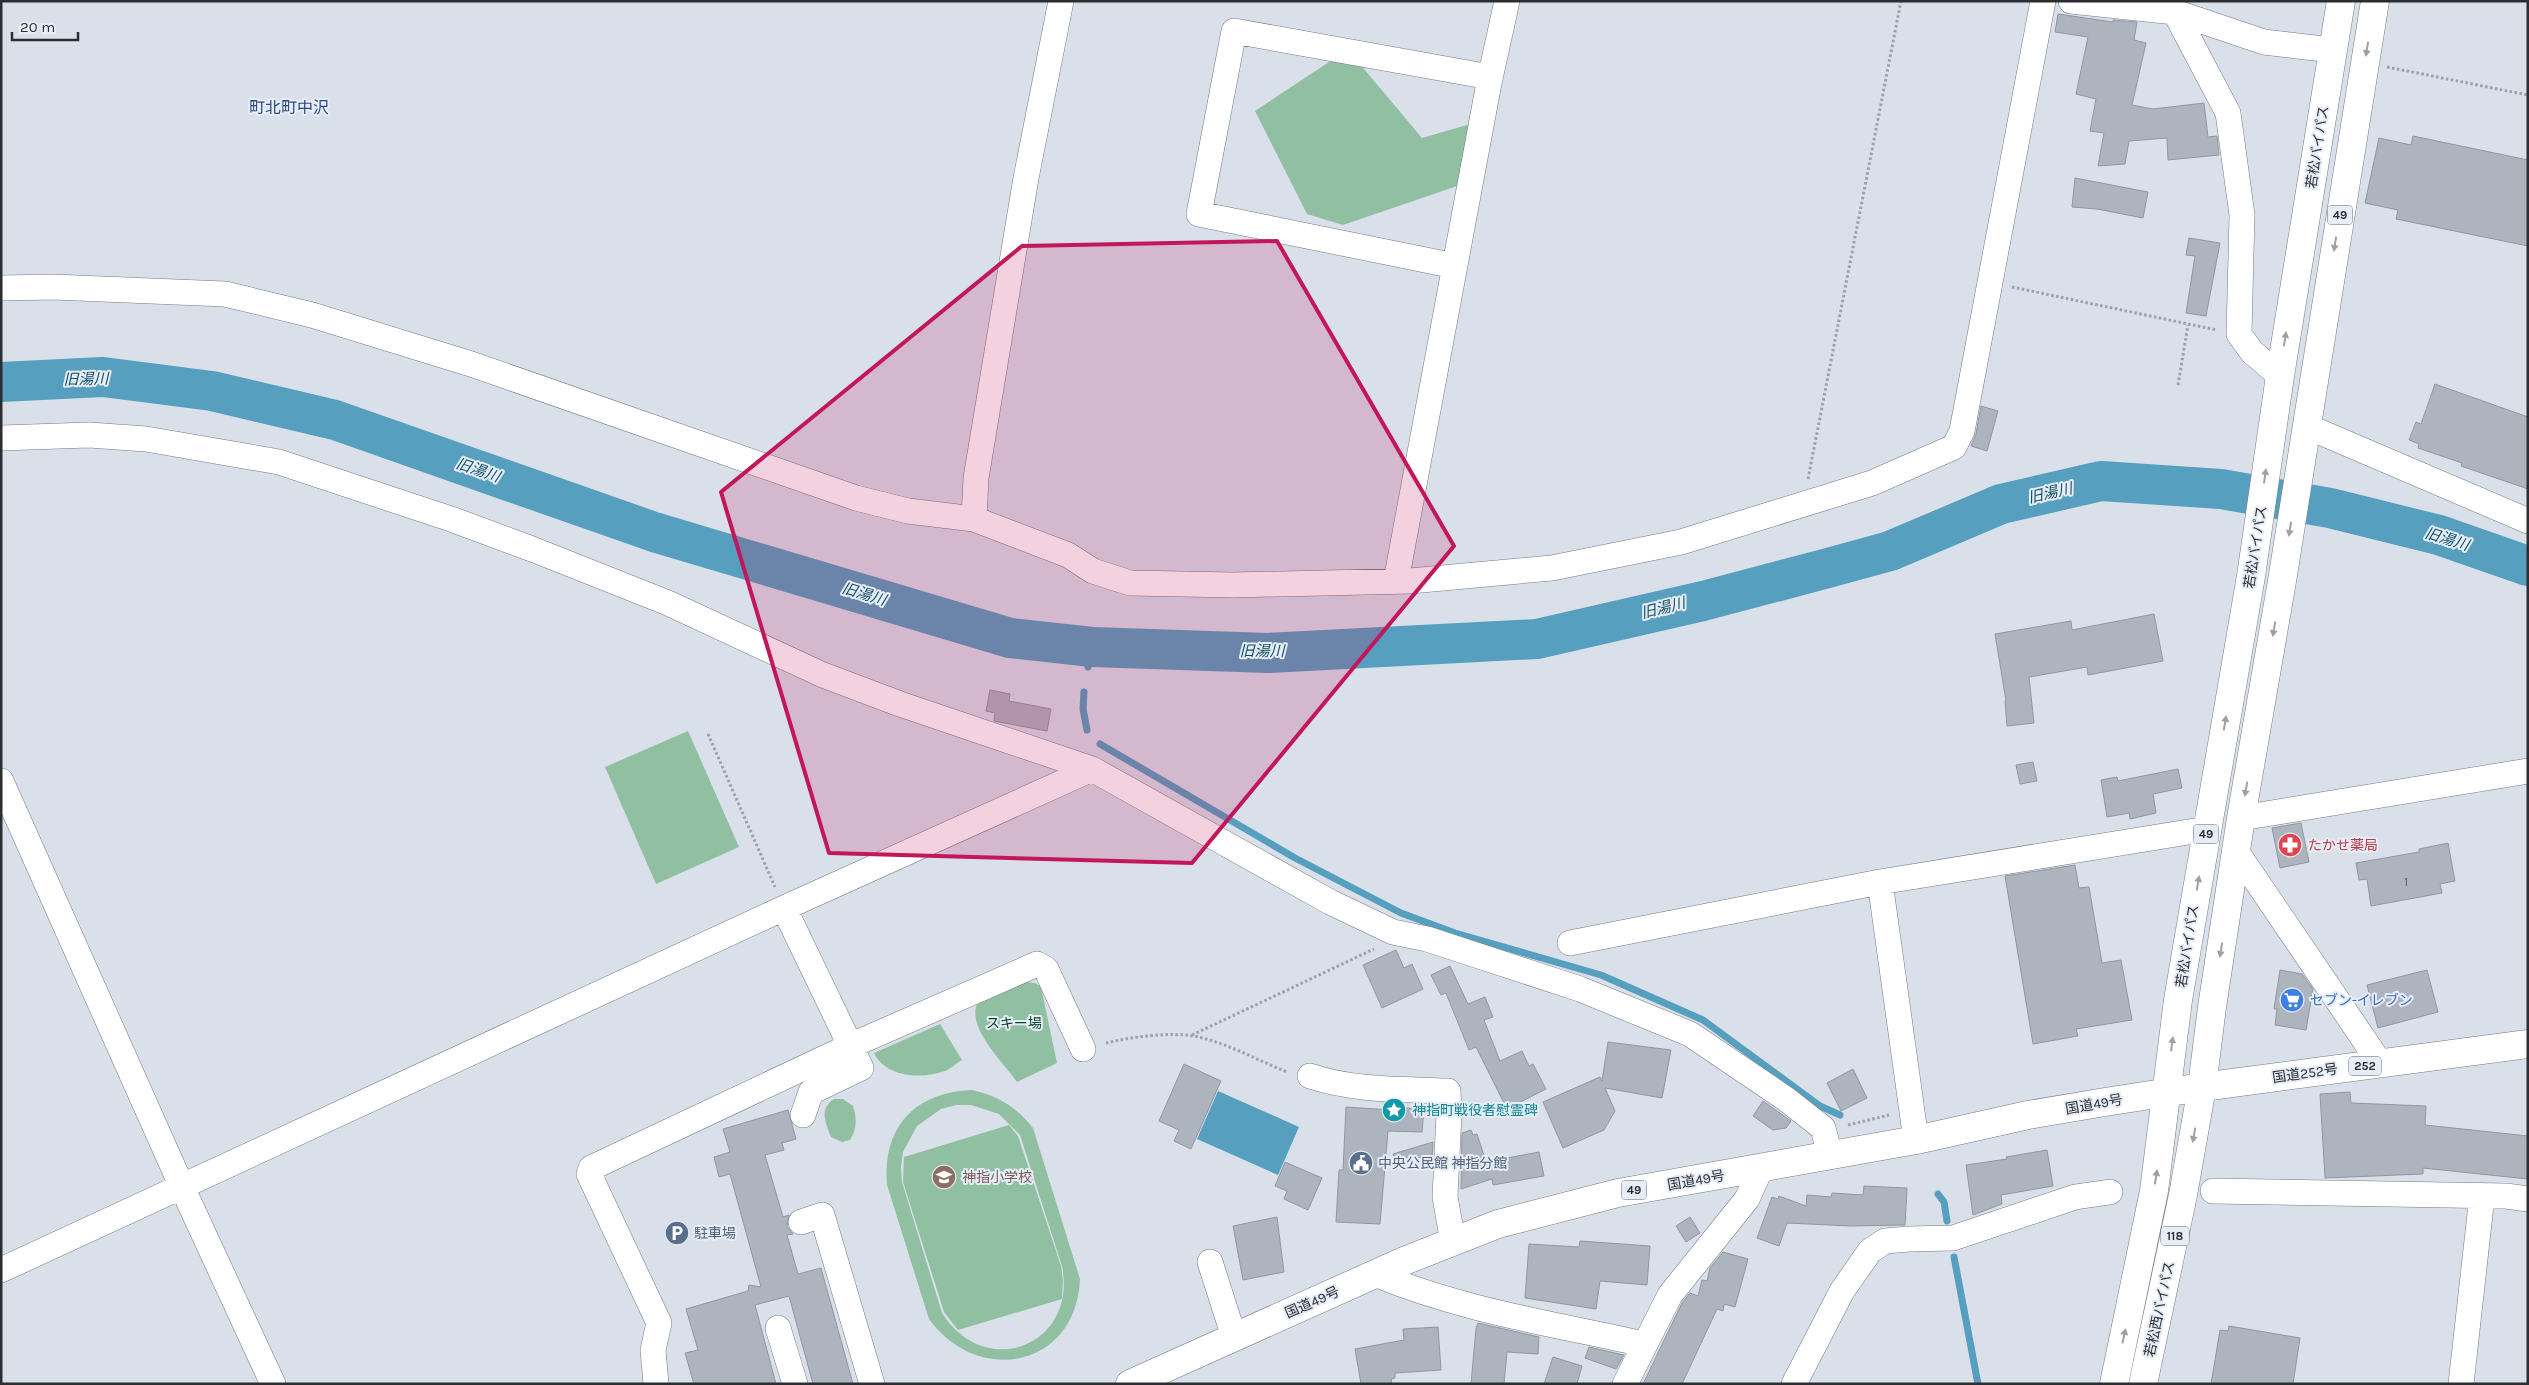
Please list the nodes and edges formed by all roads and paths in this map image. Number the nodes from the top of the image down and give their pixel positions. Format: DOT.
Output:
graph roads {
  1 [pos="1061,1"];
  2 [pos="1507,1"];
  3 [pos="1901,1"];
  4 [pos="2043,1"];
  5 [pos="2071,1"];
  6 [pos="2340,1"];
  7 [pos="2375,1"];
  8 [pos="2172,7"];
  9 [pos="2332,50"];
  10 [pos="2365,62"];
  11 [pos="1490,77"];
  12 [pos="2528,95"];
  13 [pos="1455,266"];
  14 [pos="1990,282"];
  15 [pos="1,288"];
  16 [pos="2188,324"];
  17 [pos="2239,334"];
  18 [pos="2280,376"];
  19 [pos="2178,385"];
  20 [pos="2313,431"];
  21 [pos="1,438"];
  22 [pos="1803,504"];
  23 [pos="974,519"];
  24 [pos="2528,521"];
  25 [pos="1396,581"];
  26 [pos="708,734"];
  27 [pos="1092,769"];
  28 [pos="2528,771"];
  29 [pos="1,781"];
  30 [pos="2241,818"];
  31 [pos="2207,829"];
  32 [pos="2236,851"];
  33 [pos="1880,882"];
  34 [pos="784,908"];
  35 [pos="1393,932"];
  36 [pos="1570,943"];
  37 [pos="1192,1036"];
  38 [pos="2528,1044"];
  39 [pos="1083,1049"];
  40 [pos="854,1053"];
  41 [pos="2380,1064"];
  42 [pos="1310,1076"];
  43 [pos="2202,1086"];
  44 [pos="2166,1092"];
  45 [pos="1897,1114"];
  46 [pos="803,1115"];
  47 [pos="1845,1126"];
  48 [pos="1916,1140"];
  49 [pos="1830,1155"];
  50 [pos="1761,1168"];
  51 [pos="182,1187"];
  52 [pos="2214,1191"];
  53 [pos="2110,1192"];
  54 [pos="2482,1196"];
  55 [pos="2528,1199"];
  56 [pos="801,1222"];
  57 [pos="1453,1242"];
  58 [pos="1210,1262"];
  59 [pos="1,1270"];
  60 [pos="1375,1274"];
  61 [pos="778,1328"];
  62 [pos="1234,1337"];
  63 [pos="1643,1344"];
  64 [pos="273,1384"];
  65 [pos="656,1384"];
  66 [pos="795,1384"];
  67 [pos="872,1384"];
  68 [pos="1130,1384"];
  69 [pos="1625,1384"];
  70 [pos="1794,1384"];
  71 [pos="2114,1384"];
  72 [pos="2143,1384"];
  73 [pos="2461,1384"];
  1 -- 23 [label="street"];
  2 -- 11 [label="street"];
  3 -- 22 [label="path"];
  4 -- 14 [label="street"];
  5 -- 8 [label="street"];
  6 -- 9 [label="highway, 若松バイパス / 49"];
  7 -- 10 [label="highway, 49, one-way"];
  8 -- 9 [label="street"];
  8 -- 17 [label="street"];
  18 -- 9 [label="highway, 若松バイパス / 49, one-way"];
  10 -- 12 [label="path"];
  10 -- 20 [label="highway, 49, one-way"];
  11 -- 13 [label="street"];
  11 -- 13 [label="street"];
  13 -- 25 [label="street"];
  14 -- 16 [label="path"];
  14 -- 22 [label="street"];
  15 -- 23 [label="street"];
  16 -- 17 [label="path"];
  16 -- 19 [label="path"];
  17 -- 18 [label="street"];
  31 -- 18 [label="highway, 若松バイパス / 49, one-way"];
  20 -- 24 [label="street"];
  20 -- 30 [label="highway, 49, one-way"];
  21 -- 27 [label="street"];
  22 -- 25 [label="street"];
  23 -- 25 [label="street"];
  26 -- 34 [label="path"];
  27 -- 34 [label="street"];
  27 -- 35 [label="street"];
  28 -- 30 [label="street"];
  29 -- 51 [label="street"];
  30 -- 32 [label="highway, 49"];
  31 -- 33 [label="street"];
  44 -- 31 [label="highway, 若松バイパス / 49, one-way"];
  32 -- 41 [label="street"];
  32 -- 43 [label="highway, 49, one-way"];
  33 -- 36 [label="street"];
  33 -- 48 [label="street"];
  34 -- 40 [label="street"];
  34 -- 51 [label="street"];
  35 -- 37 [label="path"];
  35 -- 49 [label="street"];
  37 -- 39 [label="path"];
  37 -- 42 [label="path"];
  38 -- 41 [label="highway, 国道252号 / 252"];
  39 -- 40 [label="street"];
  40 -- 46 [label="street"];
  40 -- 65 [label="street"];
  41 -- 43 [label="highway, 国道252号 / 252"];
  42 -- 57 [label="street"];
  43 -- 44 [label="highway, 国道49号 / 49"];
  43 -- 72 [label="highway, 若松西バイパス / 118, one-way"];
  44 -- 48 [label="highway, 国道49号 / 49"];
  71 -- 44 [label="highway, 若松西バイパス / 118, one-way"];
  45 -- 47 [label="path"];
  48 -- 49 [label="highway, 国道49号 / 49"];
  49 -- 50 [label="highway, 国道49号 / 49"];
  50 -- 57 [label="highway, 国道49号 / 49"];
  50 -- 63 [label="street"];
  51 -- 59 [label="street"];
  51 -- 64 [label="street"];
  52 -- 54 [label="street"];
  53 -- 70 [label="street"];
  54 -- 55 [label="street"];
  54 -- 73 [label="street"];
  56 -- 67 [label="street"];
  57 -- 60 [label="highway, 国道49号 / 49"];
  58 -- 62 [label="street"];
  60 -- 62 [label="highway, 国道49号 / 49"];
  60 -- 63 [label="street"];
  61 -- 66 [label="street"];
  62 -- 68 [label="highway, 国道49号 / 49"];
  63 -- 69 [label="street"];
}
